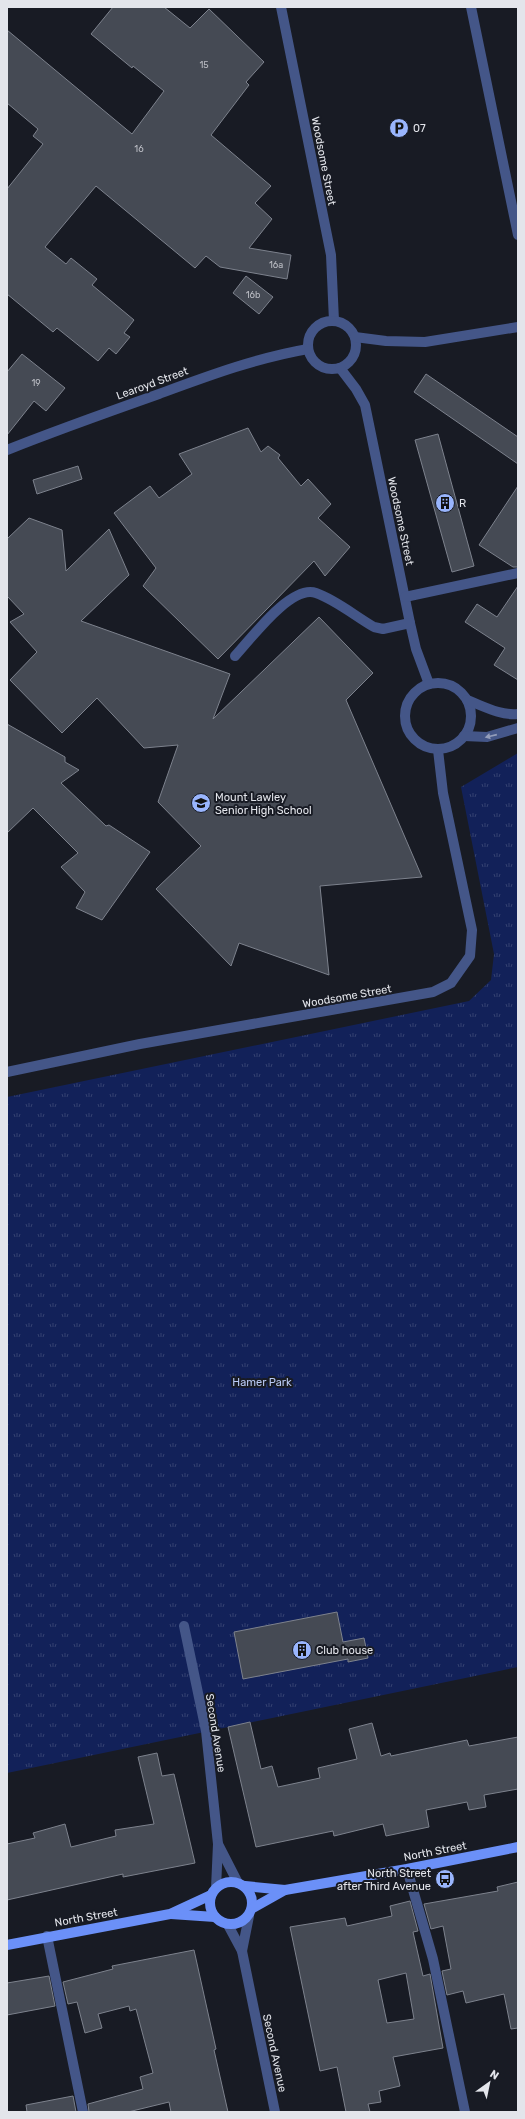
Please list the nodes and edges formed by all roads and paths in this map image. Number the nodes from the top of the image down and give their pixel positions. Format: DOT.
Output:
graph roads {
  1 [pos="281,7"];
  2 [pos="471,7"];
  3 [pos="518,235"];
  4 [pos="334,320"];
  5 [pos="518,327"];
  6 [pos="356,337"];
  7 [pos="308,349"];
  8 [pos="340,368"];
  9 [pos="7,450"];
  10 [pos="518,573"];
  11 [pos="405,597"];
  12 [pos="410,623"];
  13 [pos="235,656"];
  14 [pos="429,684"];
  15 [pos="467,700"];
  16 [pos="518,714"];
  17 [pos="518,728"];
  18 [pos="464,736"];
  19 [pos="438,750"];
  20 [pos="7,1072"];
  21 [pos="184,1626"];
  22 [pos="218,1844"];
  23 [pos="518,1846"];
  24 [pos="407,1869"];
  25 [pos="241,1884"];
  26 [pos="285,1890"];
  27 [pos="214,1892"];
  28 [pos="251,1912"];
  29 [pos="170,1914"];
  30 [pos="215,1917"];
  31 [pos="228,1925"];
  32 [pos="47,1936"];
  33 [pos="7,1945"];
  34 [pos="242,1951"];
  35 [pos="83,2112"];
  36 [pos="275,2112"];
  37 [pos="465,2112"];
  1 -- 4 [label="street, Woodsome Street"];
  2 -- 3 [label="street"];
  4 -- 6 [label="street"];
  4 -- 7 [label="street"];
  5 -- 6 [label="street"];
  6 -- 8 [label="street"];
  7 -- 8 [label="street"];
  7 -- 9 [label="street, Learoyd Street"];
  8 -- 11 [label="street, Woodsome Street"];
  10 -- 11 [label="street"];
  11 -- 12 [label="street, Woodsome Street"];
  12 -- 13 [label="street"];
  12 -- 14 [label="street, Woodsome Street"];
  14 -- 15 [label="street"];
  14 -- 19 [label="street"];
  15 -- 16 [label="street"];
  15 -- 18 [label="street"];
  17 -- 18 [label="street, one-way"];
  18 -- 19 [label="street"];
  19 -- 20 [label="street, Woodsome Street"];
  21 -- 22 [label="street, Second Avenue"];
  22 -- 25 [label="street, Second Avenue"];
  22 -- 27 [label="street, Second Avenue"];
  23 -- 24 [label="main road, North Street"];
  24 -- 26 [label="main road, North Street"];
  24 -- 37 [label="street"];
  25 -- 26 [label="main road, North Street"];
  25 -- 27 [label="main road"];
  25 -- 28 [label="main road"];
  26 -- 28 [label="main road, North Street"];
  27 -- 29 [label="main road, North Street"];
  27 -- 30 [label="main road"];
  28 -- 31 [label="main road"];
  28 -- 34 [label="street, Second Avenue"];
  29 -- 30 [label="main road, North Street"];
  29 -- 32 [label="main road, North Street"];
  30 -- 31 [label="main road"];
  31 -- 34 [label="street, Second Avenue"];
  32 -- 33 [label="main road, North Street"];
  32 -- 35 [label="street"];
  34 -- 36 [label="street, Second Avenue"];
}
